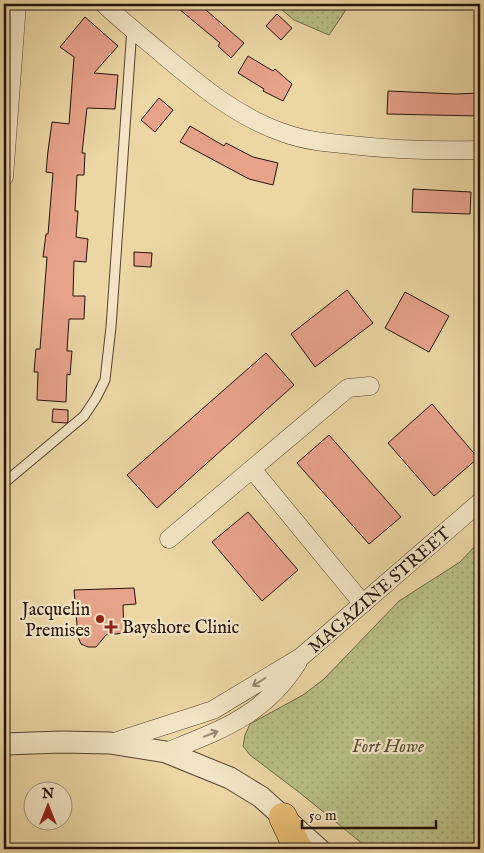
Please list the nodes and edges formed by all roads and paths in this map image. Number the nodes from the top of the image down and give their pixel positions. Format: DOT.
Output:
graph roads {
  1 [pos="17,4"];
  2 [pos="104,4"];
  3 [pos="132,28"];
  4 [pos="480,150"];
  5 [pos="4,177"];
  6 [pos="370,386"];
  7 [pos="252,469"];
  8 [pos="4,483"];
  9 [pos="480,502"];
  10 [pos="169,539"];
  11 [pos="363,604"];
  12 [pos="301,657"];
  13 [pos="4,744"];
  14 [pos="110,744"];
  15 [pos="166,752"];
  16 [pos="284,816"];
  17 [pos="298,849"];
  18 [pos="319,849"];
  1 -- 5 [label="street"];
  2 -- 3 [label="street"];
  3 -- 4 [label="street"];
  3 -- 8 [label="lane"];
  6 -- 7 [label="street"];
  7 -- 10 [label="street"];
  7 -- 11 [label="street"];
  9 -- 11 [label="street, MAGAZINE STREET"];
  11 -- 12 [label="street, MAGAZINE STREET"];
  12 -- 14 [label="street, MAGAZINE STREET, one-way"];
  15 -- 12 [label="street, MAGAZINE STREET, one-way"];
  13 -- 14 [label="street"];
  14 -- 15 [label="street"];
  15 -- 16 [label="street"];
  16 -- 17 [label="main road"];
  16 -- 18 [label="street"];
}
